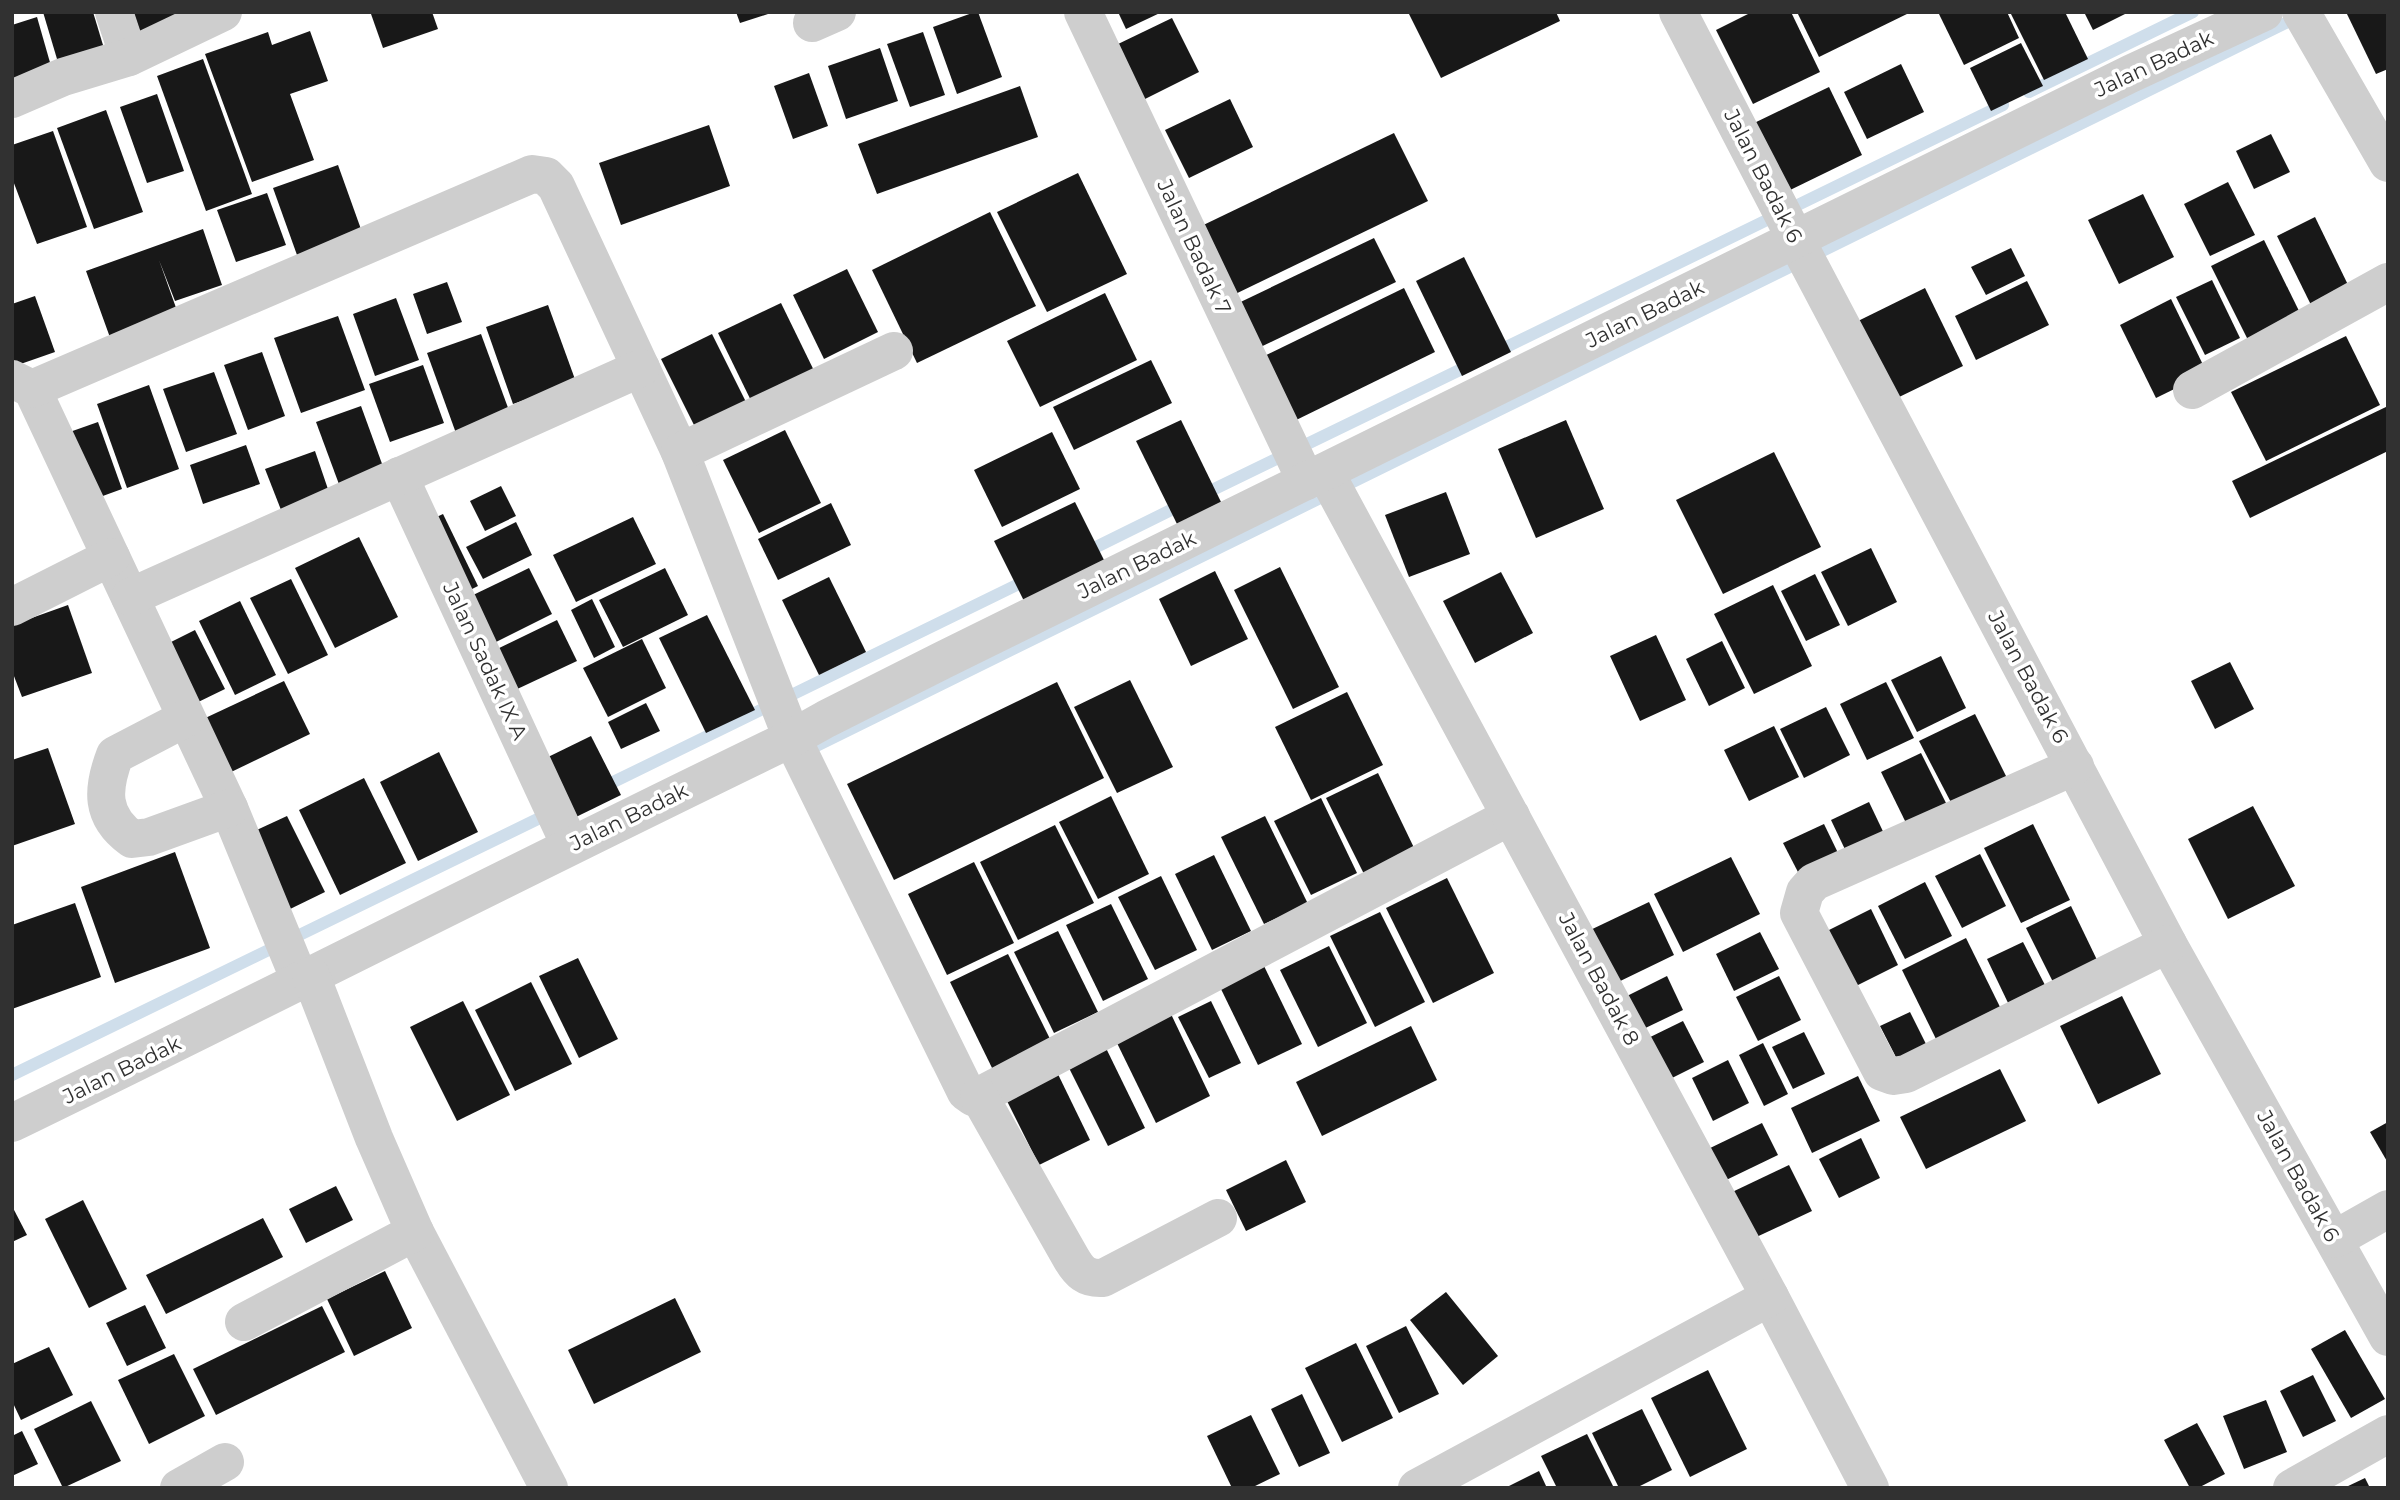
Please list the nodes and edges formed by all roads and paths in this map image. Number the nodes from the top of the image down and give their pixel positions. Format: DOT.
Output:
graph roads {
  1 [pos="114,12"];
  2 [pos="223,12"];
  3 [pos="1083,12"];
  4 [pos="1678,12"];
  5 [pos="2264,12"];
  6 [pos="2301,12"];
  7 [pos="130,57"];
  8 [pos="12,99"];
  9 [pos="2388,163"];
  10 [pos="1795,239"];
  11 [pos="2388,282"];
  12 [pos="894,351"];
  13 [pos="642,368"];
  14 [pos="22,384"];
  15 [pos="2192,390"];
  16 [pos="680,452"];
  17 [pos="400,476"];
  18 [pos="1315,476"];
  19 [pos="111,557"];
  20 [pos="130,597"];
  21 [pos="12,607"];
  22 [pos="186,718"];
  23 [pos="792,738"];
  24 [pos="2075,766"];
  25 [pos="229,808"];
  26 [pos="1511,816"];
  27 [pos="570,845"];
  28 [pos="2168,944"];
  29 [pos="306,979"];
  30 [pos="979,1096"];
  31 [pos="12,1123"];
  32 [pos="2388,1209"];
  33 [pos="1218,1218"];
  34 [pos="415,1232"];
  35 [pos="2334,1239"];
  36 [pos="1770,1297"];
  37 [pos="244,1322"];
  38 [pos="2388,1337"];
  39 [pos="2388,1434"];
  40 [pos="225,1462"];
  41 [pos="179,1488"];
  42 [pos="549,1488"];
  43 [pos="1417,1488"];
  44 [pos="1870,1488"];
  45 [pos="2292,1488"];
  1 -- 7 [label="street"];
  2 -- 7 [label="street"];
  3 -- 18 [label="street, Jalan Badak 7"];
  4 -- 10 [label="street, Jalan Badak 6"];
  5 -- 10 [label="street, Jalan Badak"];
  6 -- 9 [label="street"];
  7 -- 8 [label="street"];
  10 -- 18 [label="street, Jalan Badak"];
  10 -- 24 [label="street, Jalan Badak 6"];
  11 -- 15 [label="street"];
  12 -- 16 [label="street"];
  13 -- 14 [label="street"];
  13 -- 16 [label="street"];
  13 -- 17 [label="street"];
  14 -- 19 [label="street"];
  16 -- 23 [label="street"];
  17 -- 20 [label="street"];
  17 -- 27 [label="street, Jalan Sadak IX A"];
  18 -- 23 [label="street, Jalan Badak"];
  18 -- 26 [label="street, Jalan Badak 8"];
  19 -- 20 [label="street"];
  19 -- 21 [label="street"];
  20 -- 22 [label="street"];
  22 -- 25 [label="street"];
  22 -- 25 [label="street"];
  23 -- 27 [label="street, Jalan Badak"];
  23 -- 30 [label="street"];
  24 -- 28 [label="street, Jalan Badak 6"];
  24 -- 28 [label="street"];
  25 -- 29 [label="street"];
  26 -- 30 [label="street"];
  26 -- 36 [label="street, Jalan Badak 8"];
  27 -- 29 [label="street, Jalan Badak"];
  28 -- 35 [label="street, Jalan Badak 6"];
  29 -- 31 [label="street, Jalan Badak"];
  29 -- 34 [label="street"];
  30 -- 33 [label="street"];
  32 -- 35 [label="street"];
  34 -- 37 [label="street"];
  34 -- 42 [label="street"];
  35 -- 38 [label="street, Jalan Badak 6"];
  36 -- 43 [label="street"];
  36 -- 44 [label="street, Jalan Badak 8"];
  39 -- 45 [label="street"];
  40 -- 41 [label="street"];
}
